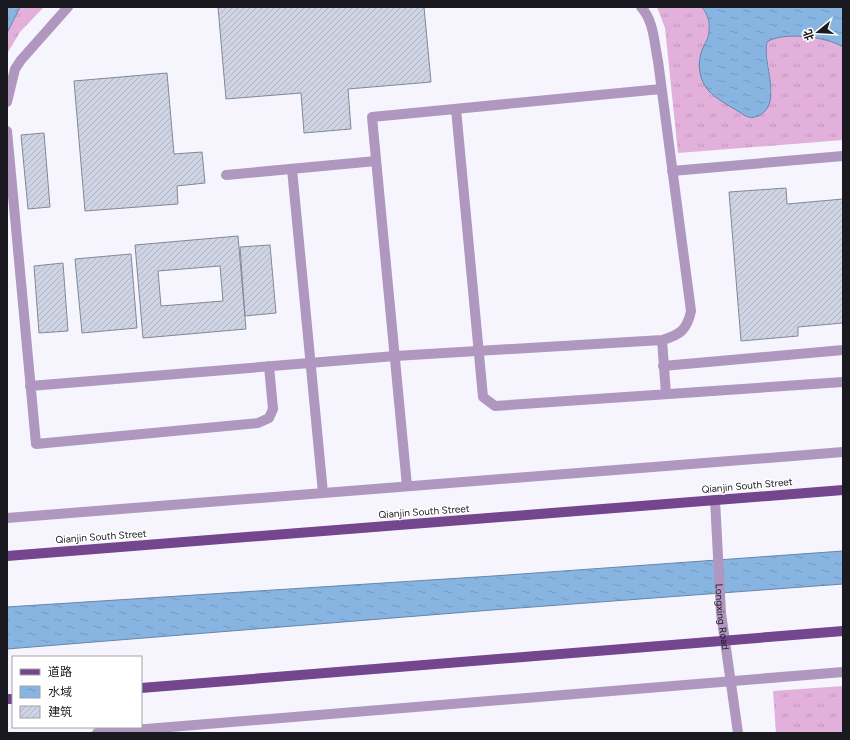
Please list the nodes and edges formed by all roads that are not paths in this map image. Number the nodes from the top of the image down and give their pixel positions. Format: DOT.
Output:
graph roads {
  1 [pos="68,7"];
  2 [pos="641,7"];
  3 [pos="661,89"];
  4 [pos="7,102"];
  5 [pos="456,109"];
  6 [pos="7,131"];
  7 [pos="843,156"];
  8 [pos="376,161"];
  9 [pos="292,169"];
  10 [pos="672,171"];
  11 [pos="226,175"];
  12 [pos="662,340"];
  13 [pos="843,350"];
  14 [pos="479,351"];
  15 [pos="395,356"];
  16 [pos="310,363"];
  17 [pos="269,366"];
  18 [pos="664,366"];
  19 [pos="843,382"];
  20 [pos="30,386"];
  21 [pos="666,394"];
  22 [pos="843,452"];
  23 [pos="407,486"];
  24 [pos="843,490"];
  25 [pos="323,493"];
  26 [pos="715,500"];
  27 [pos="7,518"];
  28 [pos="7,556"];
  29 [pos="843,631"];
  30 [pos="725,641"];
  31 [pos="843,672"];
  32 [pos="731,681"];
  33 [pos="142,688"];
  34 [pos="97,733"];
  35 [pos="738,733"];
  1 -- 4 [label="street"];
  2 -- 3 [label="street"];
  3 -- 5 [label="street"];
  3 -- 10 [label="street"];
  5 -- 8 [label="street"];
  5 -- 14 [label="street"];
  6 -- 20 [label="street"];
  7 -- 10 [label="street"];
  8 -- 9 [label="street"];
  8 -- 15 [label="street"];
  9 -- 11 [label="street"];
  9 -- 16 [label="street"];
  10 -- 12 [label="street"];
  12 -- 14 [label="street"];
  12 -- 18 [label="street"];
  13 -- 18 [label="street"];
  14 -- 15 [label="street"];
  14 -- 21 [label="street"];
  15 -- 16 [label="street"];
  15 -- 23 [label="street"];
  16 -- 17 [label="street"];
  16 -- 25 [label="street"];
  17 -- 20 [label="street"];
  17 -- 20 [label="street"];
  18 -- 21 [label="street"];
  19 -- 21 [label="street"];
  22 -- 23 [label="street"];
  23 -- 25 [label="street"];
  24 -- 26 [label="main road, Qianjin South Street"];
  25 -- 27 [label="street"];
  26 -- 28 [label="main road, Qianjin South Street"];
  26 -- 30 [label="street, Longxing Road"];
  29 -- 30 [label="main road"];
  30 -- 32 [label="street, Longxing Road"];
  30 -- 33 [label="main road"];
  31 -- 32 [label="street"];
  32 -- 34 [label="street"];
  32 -- 35 [label="street, Longxing Road"];
}
